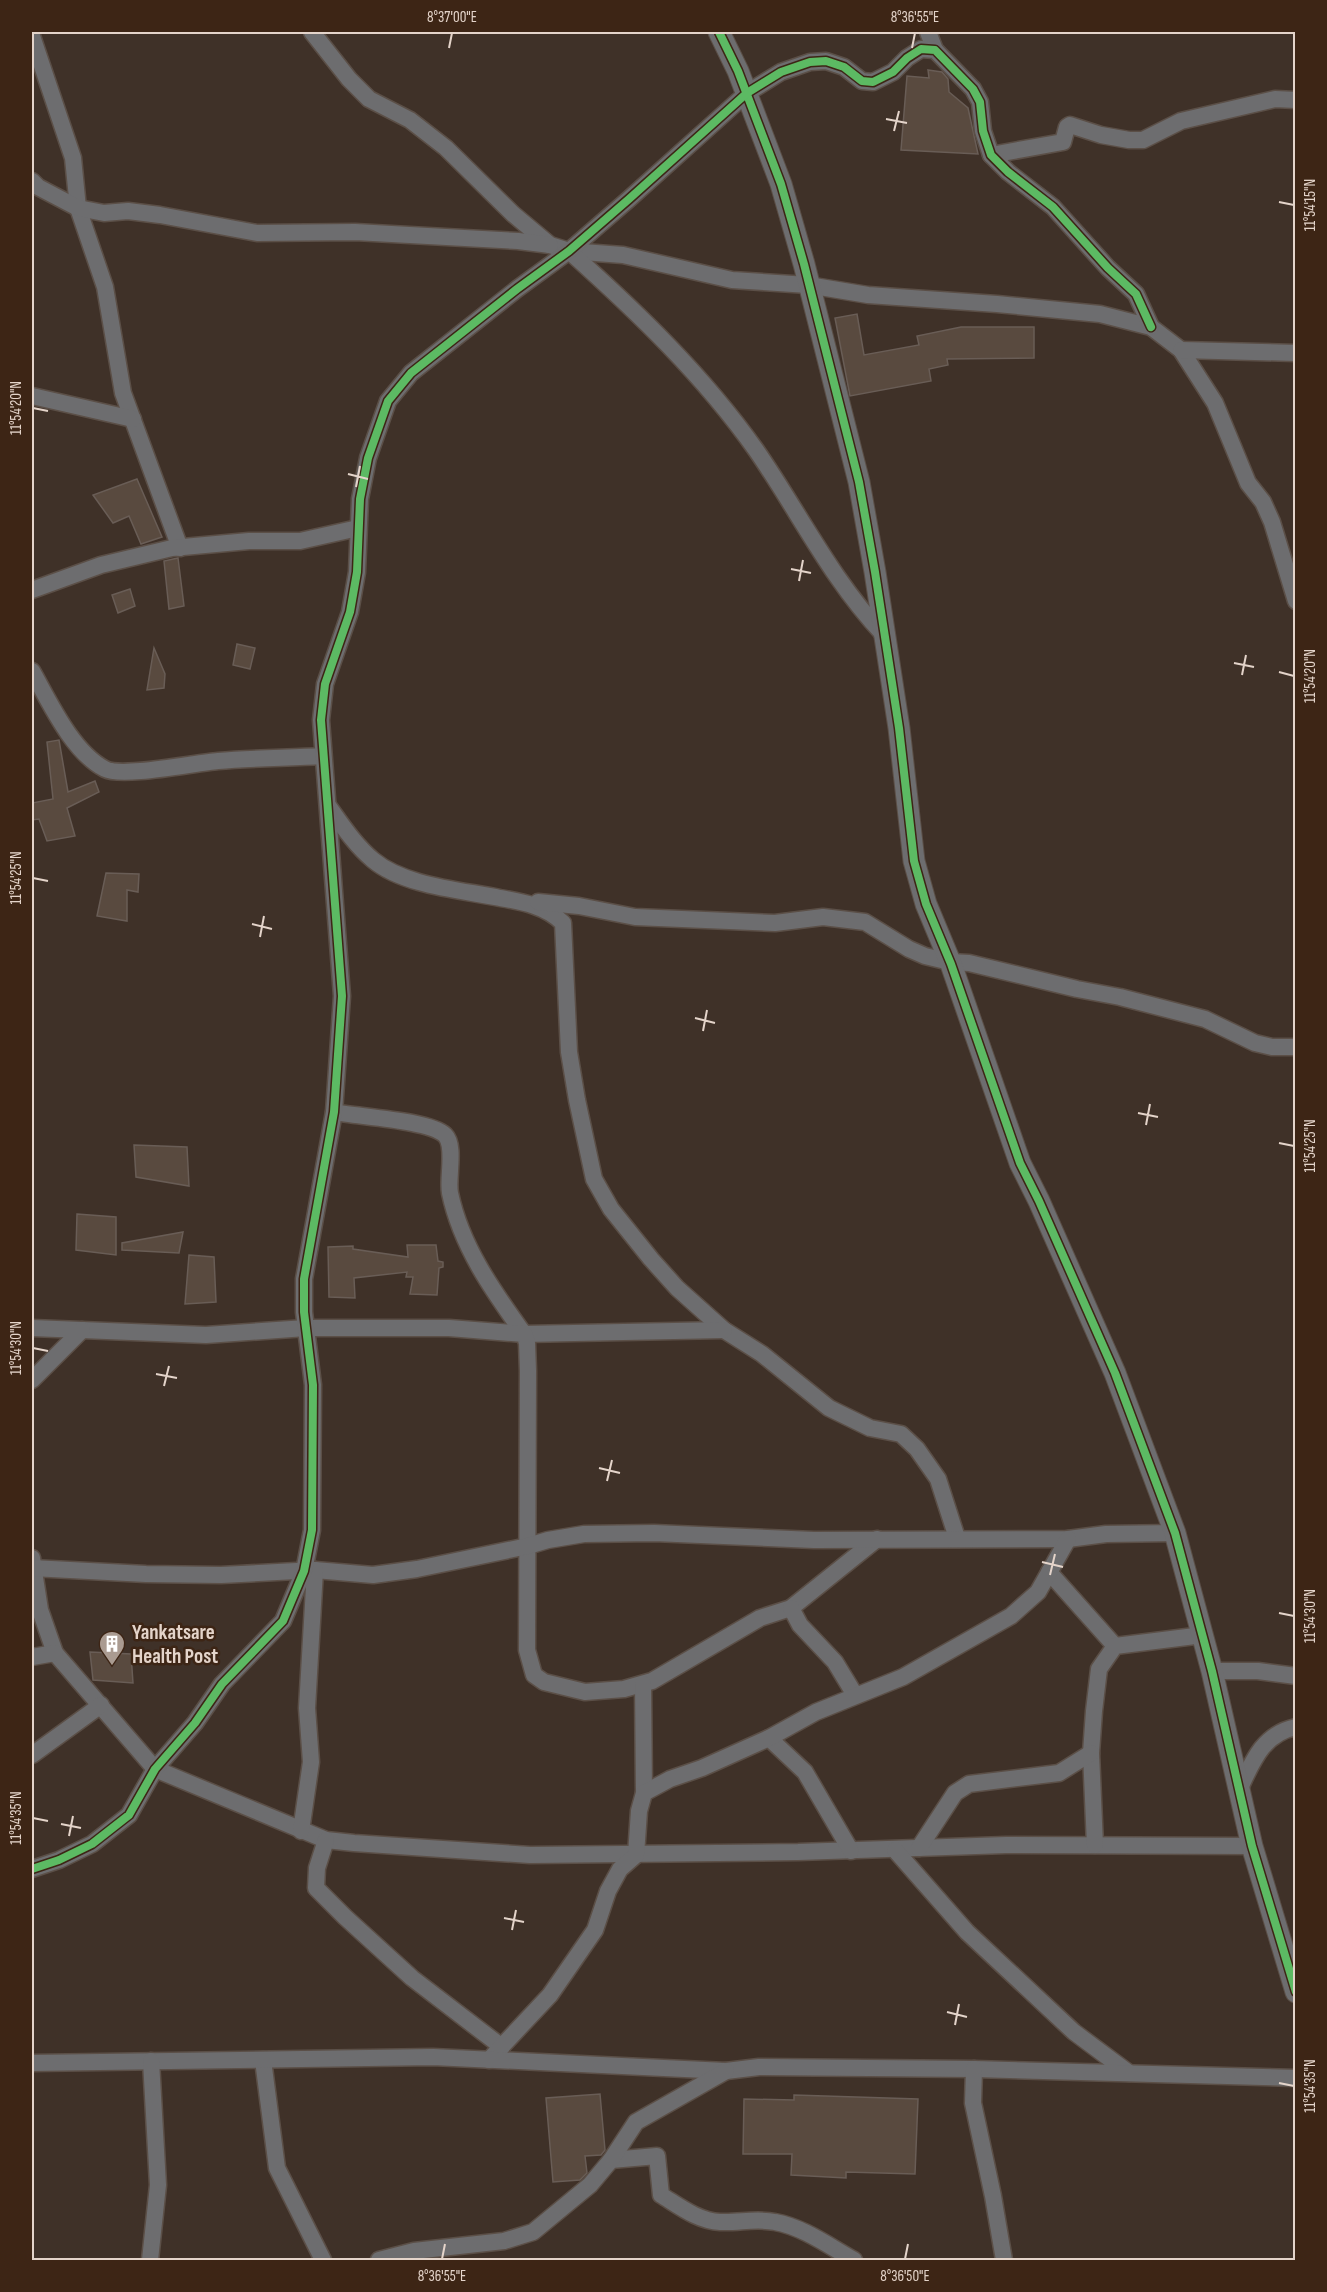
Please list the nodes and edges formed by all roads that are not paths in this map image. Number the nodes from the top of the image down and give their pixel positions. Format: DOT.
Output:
graph roads {
  1 [pos="312,32"];
  2 [pos="719,32"];
  3 [pos="928,32"];
  4 [pos="34,38"];
  5 [pos="935,50"];
  6 [pos="1296,90"];
  7 [pos="747,93"];
  8 [pos="1275,99"];
  9 [pos="1296,100"];
  10 [pos="992,155"];
  11 [pos="32,181"];
  12 [pos="78,208"];
  13 [pos="550,245"];
  14 [pos="569,251"];
  15 [pos="808,285"];
  16 [pos="1151,327"];
  17 [pos="1181,350"];
  18 [pos="1296,353"];
  19 [pos="32,396"];
  20 [pos="133,419"];
  21 [pos="358,528"];
  22 [pos="180,548"];
  23 [pos="32,590"];
  24 [pos="1296,601"];
  25 [pos="883,634"];
  26 [pos="32,671"];
  27 [pos="323,756"];
  28 [pos="328,806"];
  29 [pos="524,903"];
  30 [pos="950,962"];
  31 [pos="1296,1047"];
  32 [pos="334,1112"];
  33 [pos="32,1328"];
  34 [pos="306,1328"];
  35 [pos="82,1330"];
  36 [pos="724,1330"];
  37 [pos="524,1334"];
  38 [pos="32,1380"];
  39 [pos="1175,1533"];
  40 [pos="957,1538"];
  41 [pos="877,1539"];
  42 [pos="1068,1539"];
  43 [pos="528,1546"];
  44 [pos="32,1565"];
  45 [pos="310,1570"];
  46 [pos="1049,1572"];
  47 [pos="791,1608"];
  48 [pos="1203,1635"];
  49 [pos="1115,1646"];
  50 [pos="55,1653"];
  51 [pos="32,1657"];
  52 [pos="1212,1671"];
  53 [pos="1296,1676"];
  54 [pos="643,1683"];
  55 [pos="855,1695"];
  56 [pos="101,1705"];
  57 [pos="1296,1727"];
  58 [pos="769,1738"];
  59 [pos="1090,1753"];
  60 [pos="32,1755"];
  61 [pos="155,1769"];
  62 [pos="1239,1790"];
  63 [pos="644,1793"];
  64 [pos="301,1831"];
  65 [pos="326,1840"];
  66 [pos="1095,1845"];
  67 [pos="1252,1846"];
  68 [pos="919,1848"];
  69 [pos="895,1850"];
  70 [pos="851,1851"];
  71 [pos="636,1855"];
  72 [pos="32,1869"];
  73 [pos="1296,1992"];
  74 [pos="502,2047"];
  75 [pos="262,2060"];
  76 [pos="489,2060"];
  77 [pos="151,2061"];
  78 [pos="32,2062"];
  79 [pos="974,2069"];
  80 [pos="726,2071"];
  81 [pos="1129,2073"];
  82 [pos="1296,2078"];
  83 [pos="611,2160"];
  84 [pos="150,2260"];
  85 [pos="323,2260"];
  86 [pos="379,2260"];
  87 [pos="854,2260"];
  88 [pos="1004,2260"];
  1 -- 13 [label="street"];
  2 -- 7 [label="street"];
  3 -- 5 [label="street"];
  4 -- 12 [label="street"];
  5 -- 7 [label="street"];
  5 -- 10 [label="street"];
  6 -- 8 [label="street"];
  7 -- 14 [label="street"];
  7 -- 15 [label="street"];
  8 -- 9 [label="street"];
  8 -- 10 [label="street"];
  10 -- 16 [label="street"];
  11 -- 12 [label="street"];
  12 -- 13 [label="street"];
  12 -- 20 [label="street"];
  13 -- 14 [label="street"];
  14 -- 15 [label="street"];
  14 -- 21 [label="street"];
  14 -- 25 [label="street"];
  15 -- 16 [label="street"];
  15 -- 25 [label="street"];
  16 -- 17 [label="street"];
  17 -- 18 [label="street"];
  17 -- 24 [label="street"];
  19 -- 20 [label="street"];
  20 -- 22 [label="street"];
  21 -- 22 [label="street"];
  21 -- 27 [label="street"];
  22 -- 23 [label="street"];
  25 -- 30 [label="street"];
  26 -- 27 [label="street"];
  27 -- 28 [label="street"];
  28 -- 29 [label="street"];
  28 -- 32 [label="street"];
  29 -- 30 [label="street"];
  29 -- 36 [label="street"];
  30 -- 31 [label="street"];
  30 -- 39 [label="street"];
  32 -- 34 [label="street"];
  32 -- 37 [label="street"];
  33 -- 35 [label="street"];
  34 -- 35 [label="street"];
  34 -- 37 [label="street"];
  34 -- 45 [label="street"];
  35 -- 38 [label="street"];
  36 -- 37 [label="street"];
  36 -- 40 [label="street"];
  37 -- 43 [label="street"];
  39 -- 42 [label="street"];
  39 -- 48 [label="street"];
  40 -- 41 [label="street"];
  40 -- 42 [label="street"];
  41 -- 43 [label="street"];
  41 -- 47 [label="street"];
  42 -- 46 [label="street"];
  43 -- 45 [label="street"];
  43 -- 54 [label="street"];
  44 -- 45 [label="street"];
  44 -- 50 [label="street"];
  45 -- 61 [label="street"];
  45 -- 64 [label="street"];
  46 -- 49 [label="street"];
  46 -- 55 [label="street"];
  47 -- 54 [label="street"];
  47 -- 55 [label="street"];
  48 -- 49 [label="street"];
  48 -- 52 [label="street"];
  49 -- 59 [label="street"];
  50 -- 51 [label="street"];
  50 -- 56 [label="street"];
  52 -- 53 [label="street"];
  52 -- 62 [label="street"];
  54 -- 63 [label="street"];
  55 -- 58 [label="street"];
  56 -- 60 [label="street"];
  56 -- 61 [label="street"];
  57 -- 62 [label="street"];
  58 -- 63 [label="street"];
  58 -- 70 [label="street"];
  59 -- 66 [label="street"];
  59 -- 68 [label="street"];
  61 -- 64 [label="street"];
  61 -- 72 [label="street"];
  62 -- 67 [label="street"];
  63 -- 71 [label="street"];
  64 -- 65 [label="street"];
  65 -- 71 [label="street"];
  65 -- 74 [label="street"];
  66 -- 67 [label="street"];
  66 -- 68 [label="street"];
  67 -- 73 [label="street"];
  68 -- 69 [label="street"];
  69 -- 70 [label="street"];
  69 -- 81 [label="street"];
  70 -- 71 [label="street"];
  71 -- 74 [label="street"];
  74 -- 76 [label="street"];
  75 -- 76 [label="street"];
  75 -- 77 [label="street"];
  75 -- 85 [label="street"];
  76 -- 80 [label="street"];
  77 -- 78 [label="street"];
  77 -- 84 [label="street"];
  79 -- 80 [label="street"];
  79 -- 81 [label="street"];
  79 -- 88 [label="street"];
  80 -- 83 [label="street"];
  81 -- 82 [label="street"];
  83 -- 86 [label="street"];
  83 -- 87 [label="street"];
}
